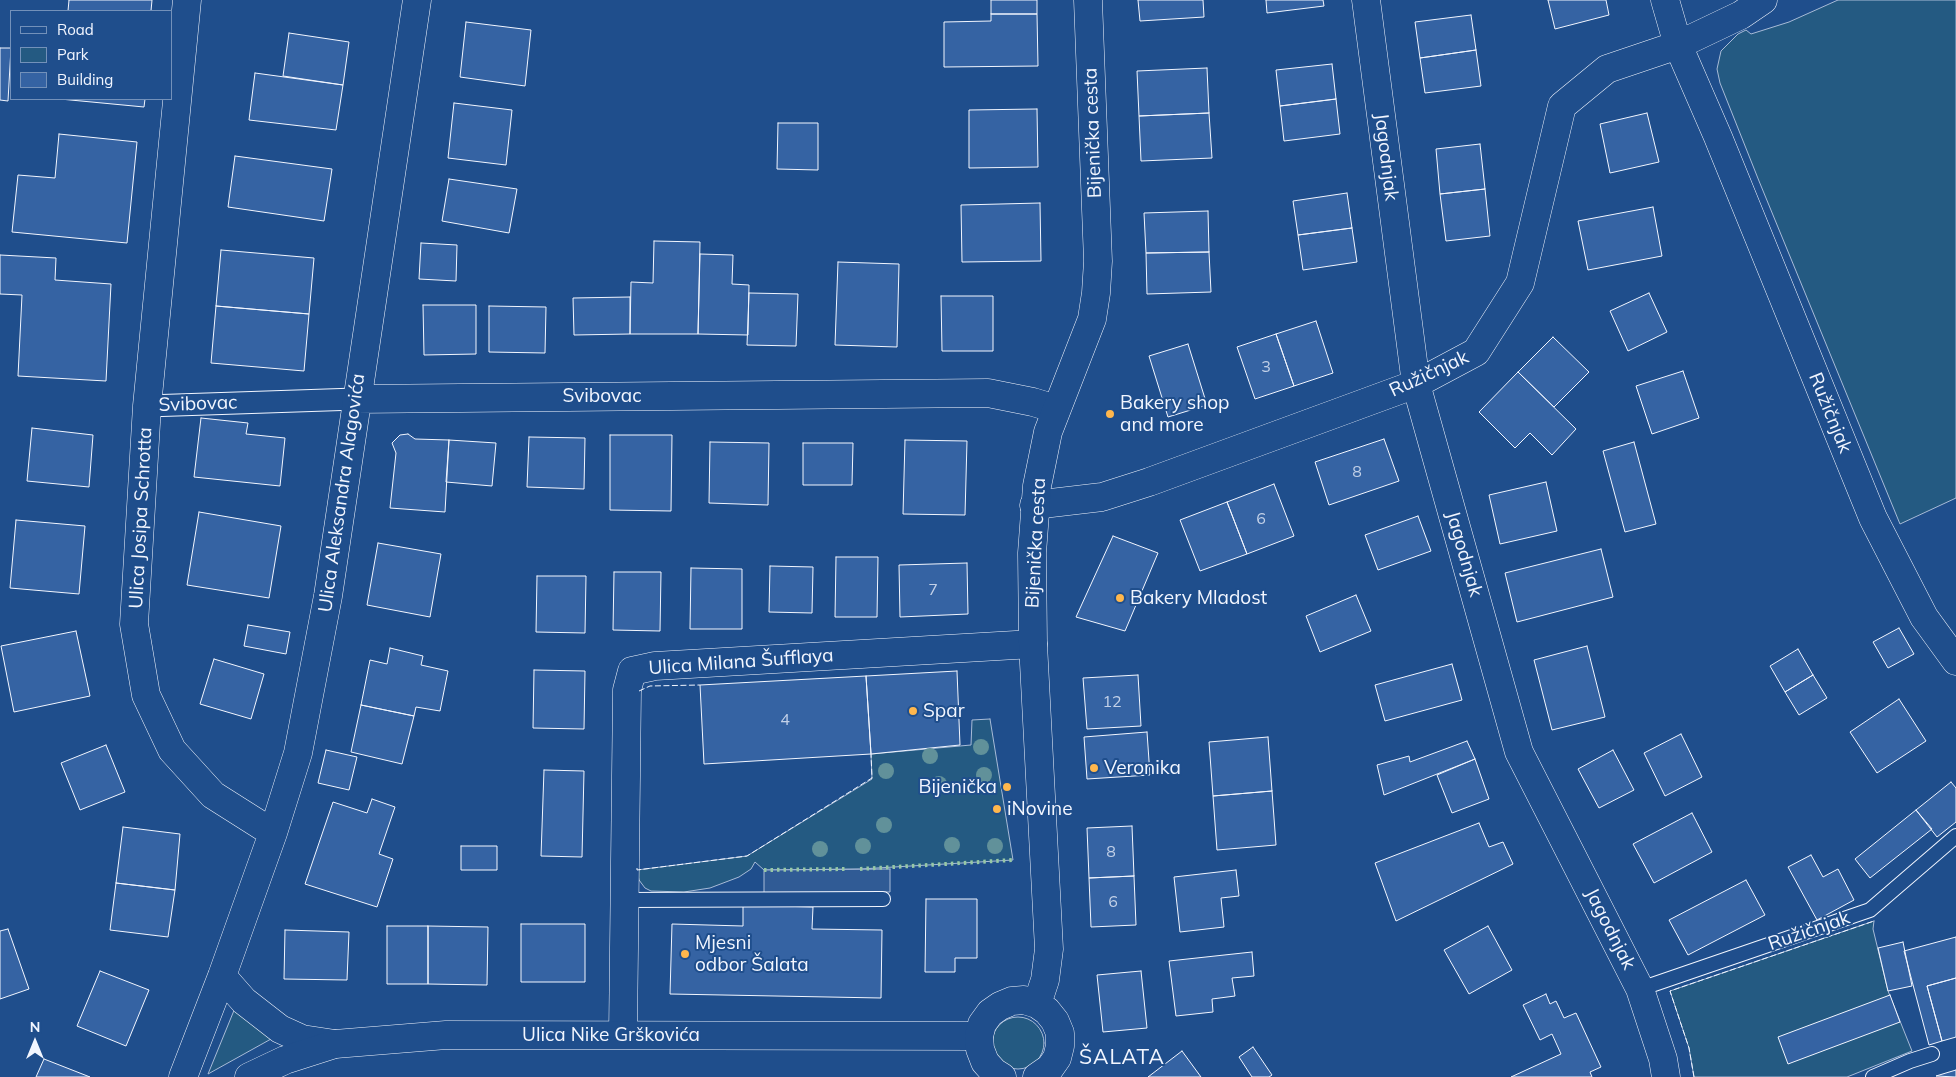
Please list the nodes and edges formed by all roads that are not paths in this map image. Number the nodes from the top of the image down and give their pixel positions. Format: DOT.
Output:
graph roads {
  1 [pos="187,0"];
  2 [pos="417,0"];
  3 [pos="1088,0"];
  4 [pos="1366,0"];
  5 [pos="1665,0"];
  6 [pos="1763,0"];
  7 [pos="1678,44"];
  8 [pos="1416,384"];
  9 [pos="356,399"];
  10 [pos="147,406"];
  11 [pos="1056,409"];
  12 [pos="1034,505"];
  13 [pos="1033,644"];
  14 [pos="1956,661"];
  15 [pos="273,834"];
  16 [pos="1956,836"];
  17 [pos="883,899"];
  18 [pos="625,900"];
  19 [pos="222,976"];
  20 [pos="1640,989"];
  21 [pos="1037,1004"];
  22 [pos="623,1034"];
  23 [pos="979,1036"];
  24 [pos="335,1044"];
  25 [pos="1932,1054"];
  26 [pos="1047,1074"];
  27 [pos="183,1077"];
  28 [pos="249,1077"];
  29 [pos="1002,1077"];
  30 [pos="1666,1077"];
  31 [pos="1873,1077"];
  1 -- 10 [label="street, Ulica Josipa Schrotta"];
  2 -- 9 [label="street, Ulica Aleksandra Alagovića"];
  3 -- 11 [label="street, Bijenička cesta"];
  4 -- 8 [label="street, Jagodnjak"];
  5 -- 7 [label="street, Ružičnjak"];
  6 -- 7 [label="street, Ružičnjak"];
  7 -- 8 [label="street, Ružičnjak"];
  7 -- 14 [label="street, Ružičnjak"];
  8 -- 12 [label="street, Ružičnjak"];
  8 -- 20 [label="street, Jagodnjak"];
  9 -- 10 [label="street, Svibovac"];
  9 -- 11 [label="street, Svibovac"];
  9 -- 15 [label="street, Ulica Aleksandra Alagovića"];
  10 -- 15 [label="street, Ulica Josipa Schrotta"];
  11 -- 12 [label="street, Bijenička cesta"];
  12 -- 13 [label="street, Bijenička cesta"];
  13 -- 18 [label="street, Ulica Milana Šufflaya"];
  13 -- 21 [label="street, Bijenička cesta"];
  15 -- 19 [label="street, Ulica Aleksandra Alagovića"];
  16 -- 20 [label="lane, Ružičnjak"];
  17 -- 18 [label="lane"];
  18 -- 22 [label="street, Ulica Milana Šufflaya"];
  19 -- 24 [label="street"];
  19 -- 27 [label="street, Ulica Aleksandra Alagovića"];
  20 -- 30 [label="street, Jagodnjak"];
  21 -- 23 [label="street"];
  21 -- 26 [label="street"];
  22 -- 23 [label="street, Ulica Nike Grškovića"];
  22 -- 24 [label="street, Ulica Nike Grškovića"];
  23 -- 29 [label="street"];
  24 -- 28 [label="street, Ulica Nike Grškovića"];
  25 -- 31 [label="lane"];
}
